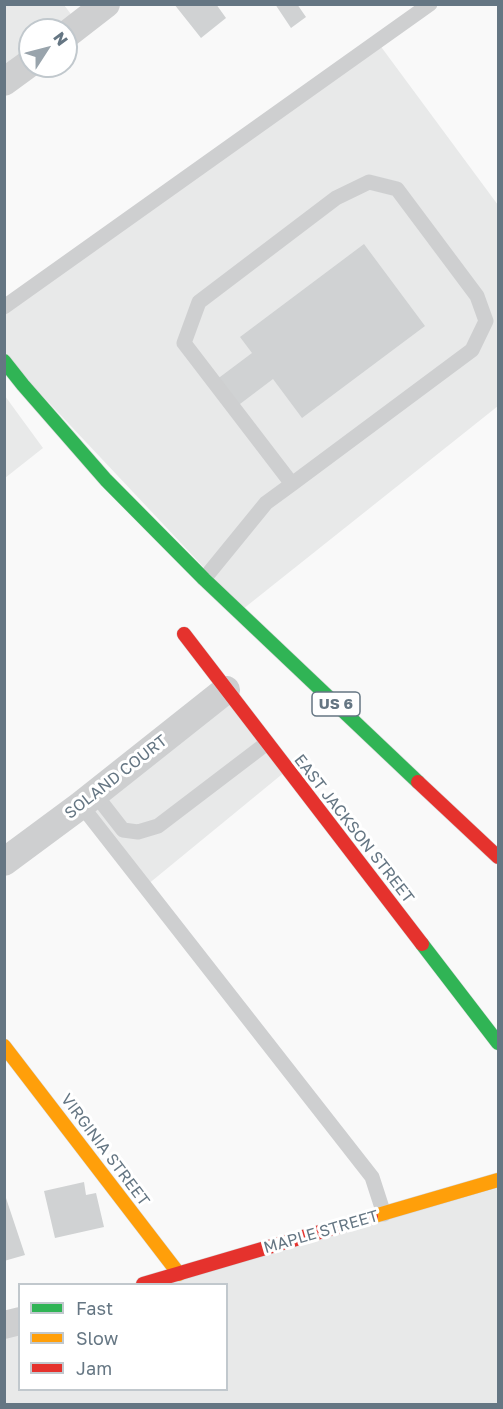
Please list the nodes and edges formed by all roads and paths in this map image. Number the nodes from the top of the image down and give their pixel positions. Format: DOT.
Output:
graph roads {
  1 [pos="106,4"];
  2 [pos="430,4"];
  3 [pos="78,26"];
  4 [pos="18,72"];
  5 [pos="4,82"];
  6 [pos="4,307"];
  7 [pos="4,361"];
  8 [pos="292,484"];
  9 [pos="204,579"];
  10 [pos="184,634"];
  11 [pos="226,690"];
  12 [pos="267,743"];
  13 [pos="88,799"];
  14 [pos="498,857"];
  15 [pos="4,862"];
  16 [pos="498,1043"];
  17 [pos="6,1053"];
  18 [pos="498,1180"];
  19 [pos="384,1214"];
  20 [pos="179,1274"];
  21 [pos="146,1283"];
  1 -- 3 [label="street"];
  2 -- 6 [label="lane"];
  4 -- 5 [label="street"];
  7 -- 9 [label="street, US 6"];
  8 -- 8 [label="lane"];
  8 -- 9 [label="lane"];
  9 -- 14 [label="street, US 6"];
  10 -- 11 [label="street, EAST JACKSON STREET"];
  11 -- 12 [label="street, EAST JACKSON STREET"];
  11 -- 13 [label="street, SOLAND COURT"];
  12 -- 13 [label="lane"];
  12 -- 16 [label="street, EAST JACKSON STREET"];
  13 -- 15 [label="street, SOLAND COURT"];
  13 -- 19 [label="lane"];
  17 -- 20 [label="street, VIRGINIA STREET"];
  18 -- 19 [label="street, MAPLE STREET"];
  19 -- 20 [label="street, MAPLE STREET"];
  20 -- 21 [label="street, MAPLE STREET"];
}
